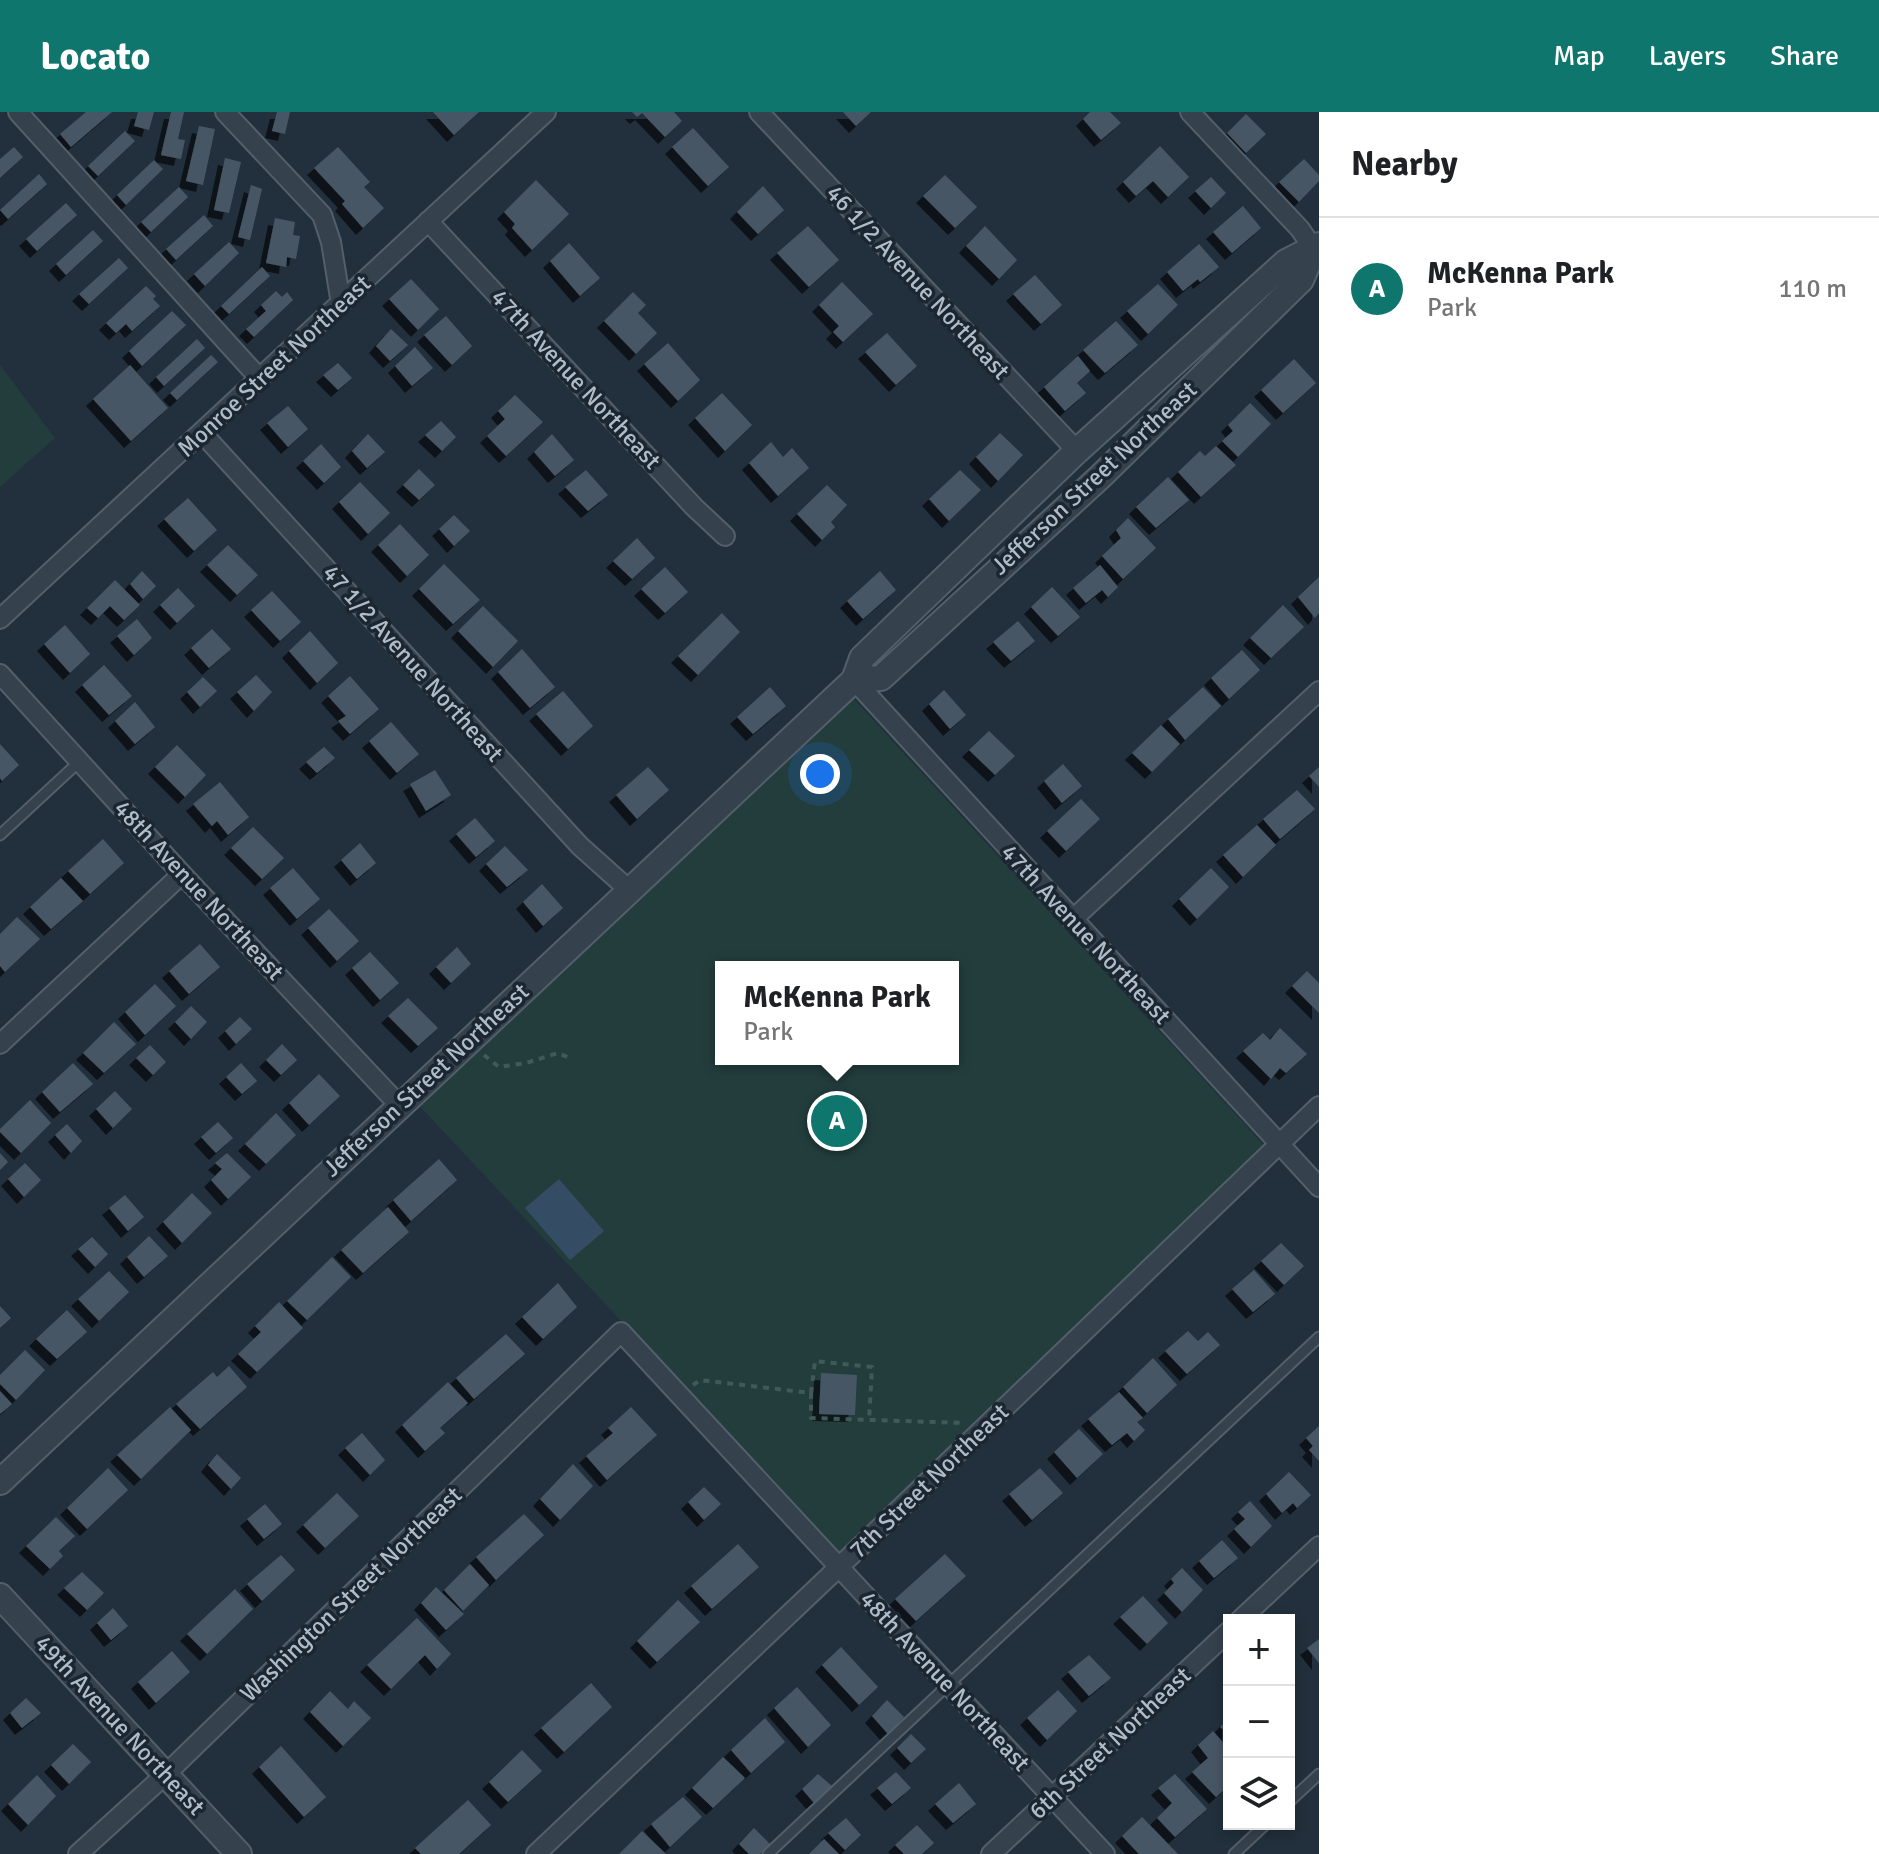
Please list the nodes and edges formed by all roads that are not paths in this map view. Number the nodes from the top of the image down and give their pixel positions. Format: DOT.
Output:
graph roads {
  1 [pos="18,112"];
  2 [pos="225,112"];
  3 [pos="546,112"];
  4 [pos="759,112"];
  5 [pos="1190,112"];
  6 [pos="428,221"];
  7 [pos="1317,251"];
  8 [pos="341,304"];
  9 [pos="260,379"];
  10 [pos="202,433"];
  11 [pos="1077,451"];
  12 [pos="725,536"];
  13 [pos="0,619"];
  14 [pos="0,674"];
  15 [pos="854,680"];
  16 [pos="1319,691"];
  17 [pos="80,761"];
  18 [pos="0,835"];
  19 [pos="182,874"];
  20 [pos="628,889"];
  21 [pos="1072,920"];
  22 [pos="0,1044"];
  23 [pos="399,1105"];
  24 [pos="1319,1106"];
  25 [pos="1280,1144"];
  26 [pos="1319,1187"];
  27 [pos="621,1332"];
  28 [pos="1319,1337"];
  29 [pos="0,1482"];
  30 [pos="1319,1546"];
  31 [pos="839,1567"];
  32 [pos="0,1596"];
  33 [pos="1246,1614"];
  34 [pos="1223,1637"];
  35 [pos="948,1685"];
  36 [pos="166,1774"];
  37 [pos="1319,1774"];
  38 [pos="1295,1796"];
  39 [pos="1053,1797"];
  40 [pos="1260,1830"];
  41 [pos="78,1854"];
  42 [pos="239,1854"];
  43 [pos="536,1854"];
  44 [pos="768,1854"];
  45 [pos="991,1854"];
  46 [pos="1105,1854"];
  47 [pos="1234,1854"];
  1 -- 9 [label="street"];
  2 -- 8 [label="street"];
  3 -- 6 [label="street, Monroe Street Northeast"];
  4 -- 11 [label="street, 46 1/2 Avenue Northeast"];
  5 -- 7 [label="street"];
  6 -- 8 [label="street, Monroe Street Northeast"];
  6 -- 12 [label="street, 47th Avenue Northeast"];
  7 -- 11 [label="street, Jefferson Street Northeast"];
  7 -- 15 [label="street, Jefferson Street Northeast"];
  8 -- 9 [label="street, Monroe Street Northeast"];
  9 -- 10 [label="street, Monroe Street Northeast"];
  10 -- 13 [label="street, Monroe Street Northeast"];
  10 -- 20 [label="street, 47 1/2 Avenue Northeast"];
  11 -- 15 [label="street, Jefferson Street Northeast"];
  14 -- 17 [label="street, 48th Avenue Northeast"];
  15 -- 20 [label="street, Jefferson Street Northeast"];
  15 -- 21 [label="street, 47th Avenue Northeast"];
  16 -- 21 [label="street"];
  17 -- 18 [label="lane"];
  17 -- 19 [label="street, 48th Avenue Northeast"];
  19 -- 22 [label="street"];
  19 -- 23 [label="street, 48th Avenue Northeast"];
  20 -- 23 [label="street, Jefferson Street Northeast"];
  21 -- 25 [label="street, 47th Avenue Northeast"];
  23 -- 29 [label="street, Jefferson Street Northeast"];
  24 -- 25 [label="street, 7th Street Northeast"];
  25 -- 26 [label="street, 47th Avenue Northeast"];
  25 -- 31 [label="street, 7th Street Northeast"];
  27 -- 31 [label="street, 48th Avenue Northeast"];
  27 -- 36 [label="street, Washington Street Northeast"];
  28 -- 35 [label="lane"];
  30 -- 33 [label="street"];
  31 -- 35 [label="street, 48th Avenue Northeast"];
  31 -- 43 [label="street, 7th Street Northeast"];
  32 -- 36 [label="street, 49th Avenue Northeast"];
  34 -- 39 [label="street, 6th Street Northeast"];
  35 -- 39 [label="street, 48th Avenue Northeast"];
  35 -- 44 [label="lane"];
  36 -- 41 [label="street, Washington Street Northeast"];
  36 -- 42 [label="street, 49th Avenue Northeast"];
  37 -- 38 [label="lane"];
  39 -- 45 [label="street, 6th Street Northeast"];
  39 -- 46 [label="street, 48th Avenue Northeast"];
  40 -- 47 [label="lane"];
}
